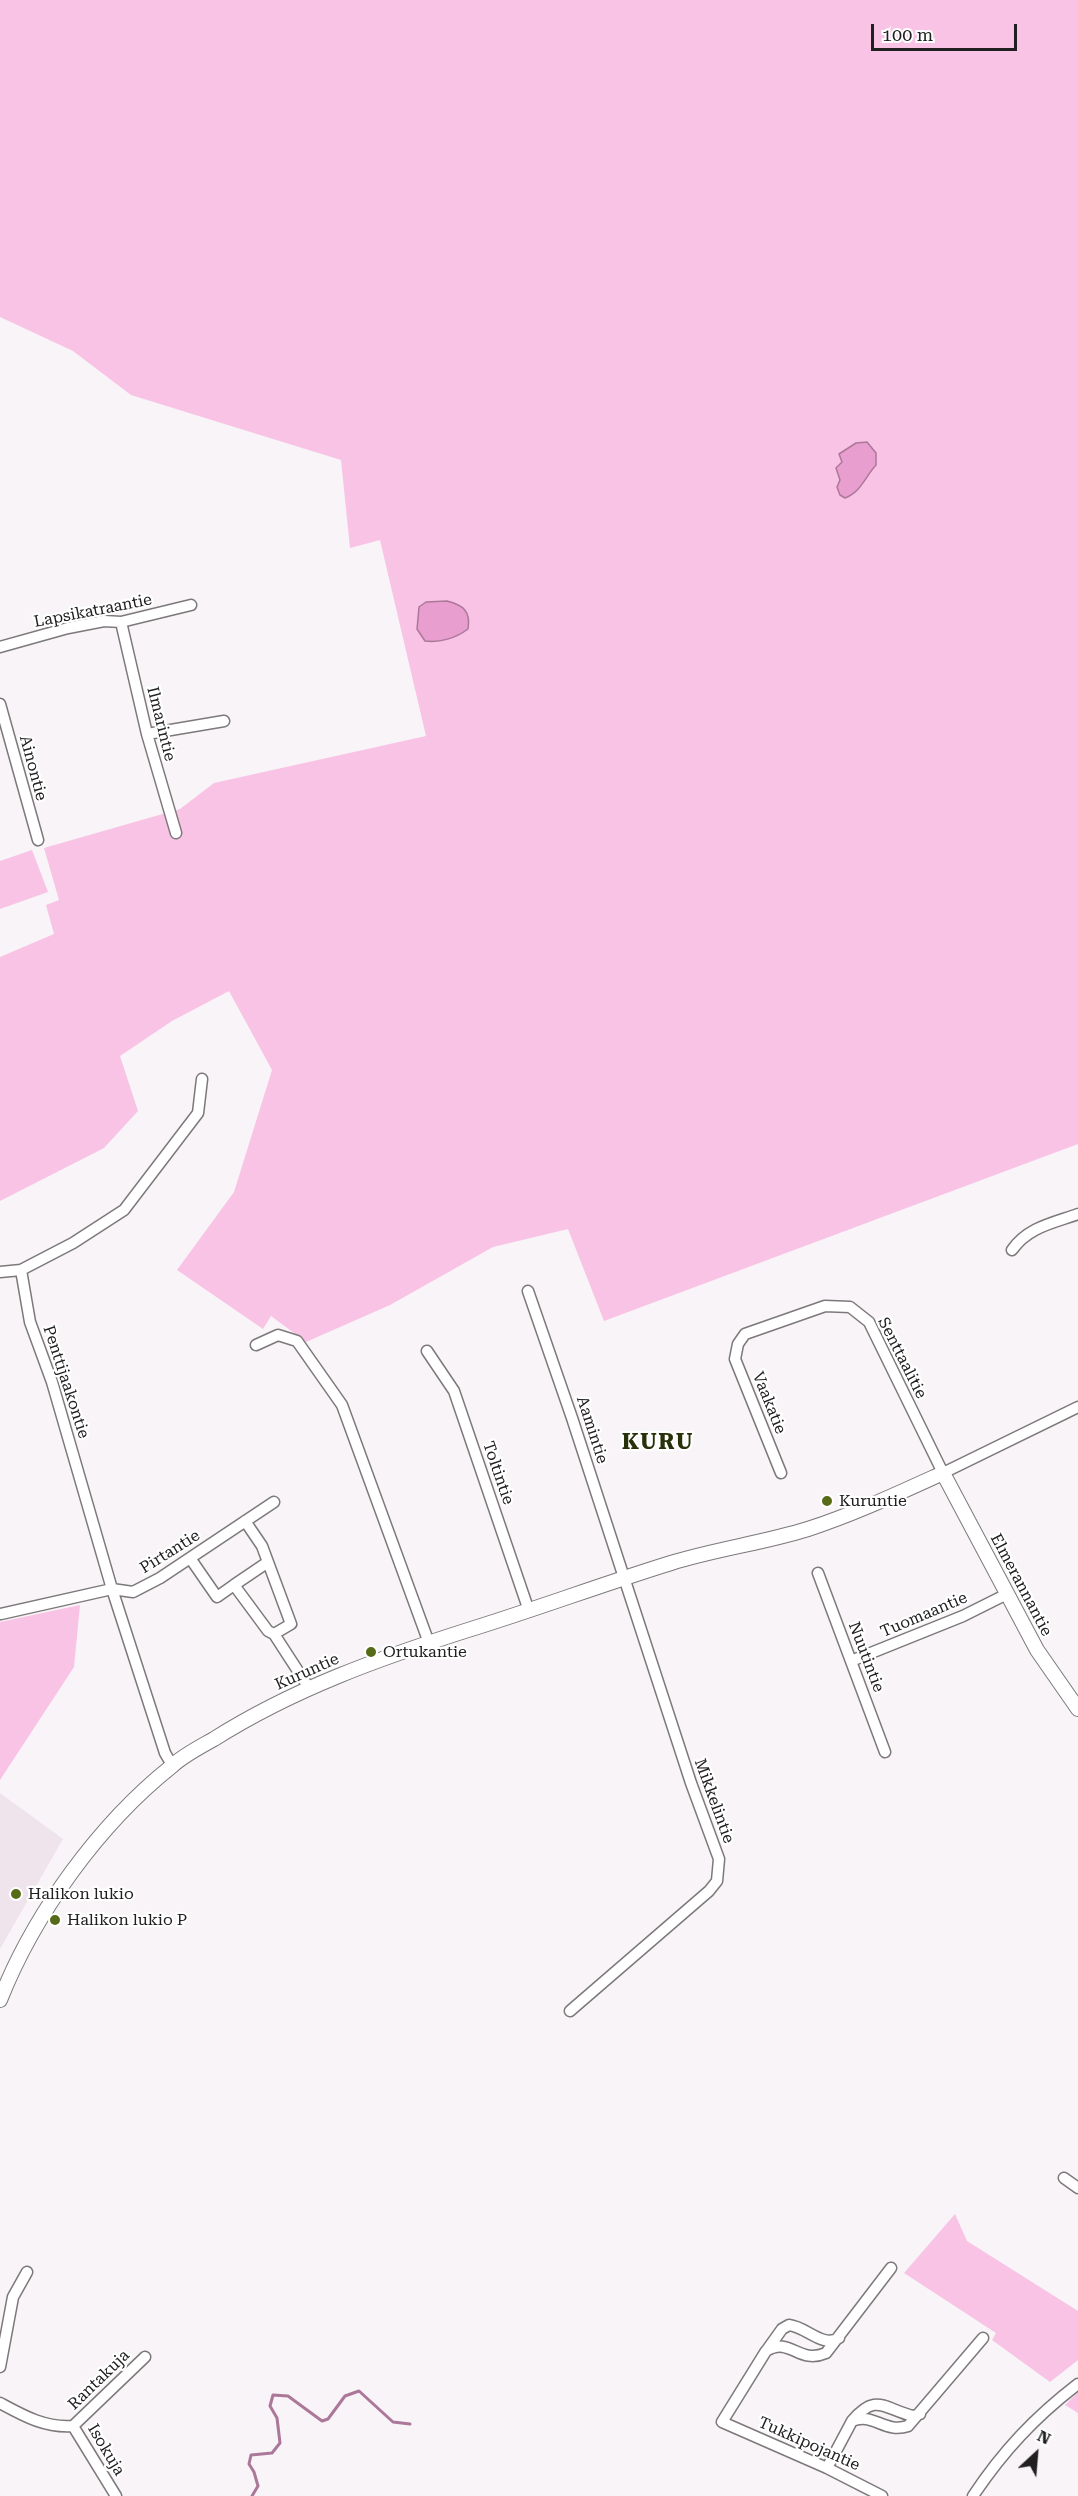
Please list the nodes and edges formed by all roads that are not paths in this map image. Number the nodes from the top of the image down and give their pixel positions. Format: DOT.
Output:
graph roads {
  1 [pos="192,605"];
  2 [pos="121,622"];
  3 [pos="0,647"];
  4 [pos="0,704"];
  5 [pos="224,721"];
  6 [pos="147,734"];
  7 [pos="176,833"];
  8 [pos="38,840"];
  9 [pos="202,1079"];
  10 [pos="1078,1214"];
  11 [pos="1012,1250"];
  12 [pos="21,1270"];
  13 [pos="0,1272"];
  14 [pos="528,1292"];
  15 [pos="738,1344"];
  16 [pos="256,1345"];
  17 [pos="428,1351"];
  18 [pos="1078,1407"];
  19 [pos="781,1473"];
  20 [pos="943,1473"];
  21 [pos="274,1502"];
  22 [pos="245,1521"];
  23 [pos="190,1558"];
  24 [pos="268,1562"];
  25 [pos="818,1573"];
  26 [pos="624,1579"];
  27 [pos="234,1585"];
  28 [pos="112,1589"];
  29 [pos="1007,1594"];
  30 [pos="529,1611"];
  31 [pos="1,1614"];
  32 [pos="274,1634"];
  33 [pos="429,1643"];
  34 [pos="851,1661"];
  35 [pos="309,1688"];
  36 [pos="1078,1709"];
  37 [pos="885,1752"];
  38 [pos="172,1765"];
  39 [pos="0,2000"];
  40 [pos="570,2011"];
  41 [pos="1064,2178"];
  42 [pos="1078,2188"];
  43 [pos="891,2268"];
  44 [pos="27,2272"];
  45 [pos="839,2337"];
  46 [pos="983,2338"];
  47 [pos="766,2351"];
  48 [pos="145,2357"];
  49 [pos="0,2367"];
  50 [pos="1078,2384"];
  51 [pos="0,2403"];
  52 [pos="920,2414"];
  53 [pos="852,2421"];
  54 [pos="73,2426"];
  55 [pos="827,2468"];
  56 [pos="116,2496"];
  57 [pos="882,2496"];
  58 [pos="973,2496"];
  1 -- 2 [label="street, Lapsikatraantie"];
  2 -- 3 [label="street, Lapsikatraantie"];
  2 -- 6 [label="street, Ilmarintie"];
  4 -- 8 [label="street, Ainontie"];
  5 -- 6 [label="street"];
  6 -- 7 [label="street, Ilmarintie"];
  9 -- 12 [label="street"];
  10 -- 11 [label="street"];
  12 -- 13 [label="street"];
  12 -- 28 [label="street, Penttijaakontie"];
  14 -- 26 [label="street, Aamintie"];
  15 -- 19 [label="street, Vaakatie"];
  15 -- 20 [label="street, Senttaalitie"];
  16 -- 33 [label="street"];
  17 -- 30 [label="street, Toltintie"];
  18 -- 20 [label="street, Kuruntie"];
  20 -- 26 [label="street, Kuruntie"];
  20 -- 29 [label="street, Elmerannantie"];
  21 -- 22 [label="street, Pirtantie"];
  22 -- 23 [label="street, Pirtantie"];
  22 -- 24 [label="street"];
  23 -- 27 [label="street"];
  23 -- 28 [label="street, Pirtantie"];
  24 -- 27 [label="street"];
  24 -- 32 [label="street"];
  25 -- 34 [label="street, Nuutintie"];
  26 -- 30 [label="street, Kuruntie"];
  26 -- 40 [label="street, Mikkelintie"];
  27 -- 32 [label="street"];
  28 -- 31 [label="street, Pirtantie"];
  28 -- 38 [label="street, Penttijaakontie"];
  29 -- 34 [label="street, Tuomaantie"];
  29 -- 36 [label="street, Elmerannantie"];
  30 -- 33 [label="street, Kuruntie"];
  32 -- 35 [label="street"];
  33 -- 35 [label="street, Kuruntie"];
  34 -- 37 [label="street, Nuutintie"];
  35 -- 38 [label="street, Kuruntie"];
  38 -- 39 [label="street, Kuruntie"];
  41 -- 42 [label="street"];
  43 -- 45 [label="street"];
  44 -- 49 [label="street"];
  45 -- 47 [label="street"];
  45 -- 47 [label="street"];
  46 -- 52 [label="street"];
  47 -- 55 [label="street, Tukkipojantie"];
  48 -- 54 [label="street, Rantakuja"];
  50 -- 58 [label="street"];
  51 -- 54 [label="street, Isokuja"];
  52 -- 53 [label="street"];
  52 -- 53 [label="street"];
  53 -- 55 [label="street"];
  54 -- 56 [label="street, Isokuja"];
  55 -- 57 [label="street, Tukkipojantie"];
}
